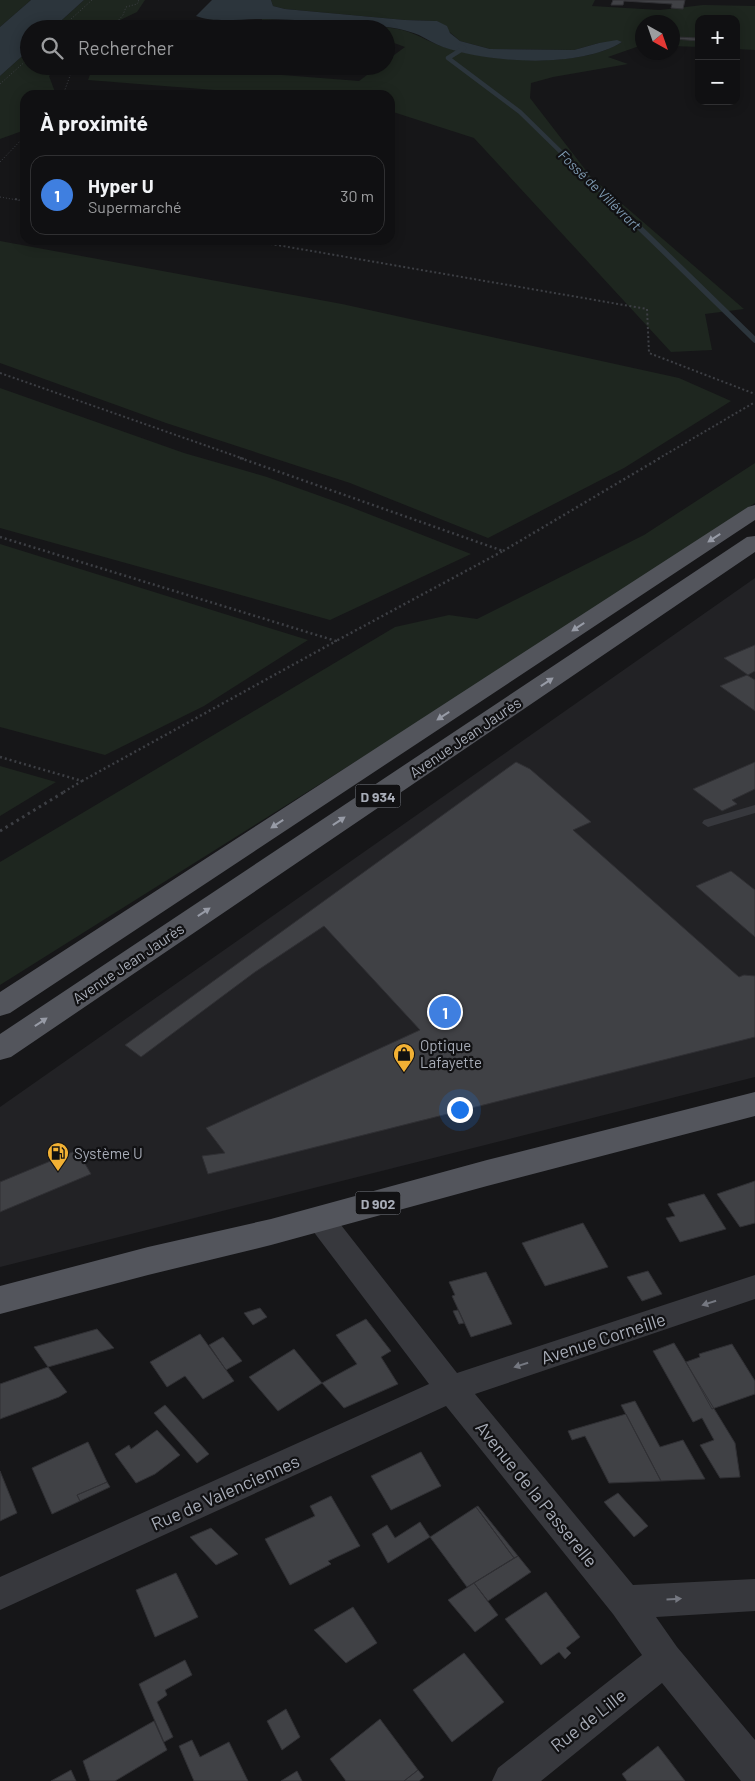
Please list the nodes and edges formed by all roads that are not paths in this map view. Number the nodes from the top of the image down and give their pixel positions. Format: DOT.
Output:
graph roads {
  1 [pos="755,511"];
  2 [pos="755,542"];
  3 [pos="755,809"];
  4 [pos="708,823"];
  5 [pos="0,1006"];
  6 [pos="0,1049"];
  7 [pos="755,1104"];
  8 [pos="320,1219"];
  9 [pos="755,1287"];
  10 [pos="0,1300"];
  11 [pos="451,1389"];
  12 [pos="0,1594"];
  13 [pos="755,1595"];
  14 [pos="625,1602"];
  15 [pos="665,1659"];
  16 [pos="755,1769"];
  17 [pos="511,1781"];
  1 -- 5 [label="main road, Avenue Jean Jaurès / D 934, one-way"];
  6 -- 2 [label="main road, Avenue Jean Jaurès / D 934, one-way"];
  3 -- 4 [label="lane"];
  7 -- 8 [label="main road, D 902"];
  8 -- 10 [label="main road, D 902"];
  8 -- 11 [label="street, Avenue de la Passerelle"];
  9 -- 11 [label="street, Avenue Corneille, one-way"];
  11 -- 12 [label="street, Rue de Valenciennes"];
  11 -- 14 [label="street, Avenue de la Passerelle"];
  14 -- 13 [label="street, one-way"];
  14 -- 15 [label="street, Avenue de la Passerelle"];
  15 -- 16 [label="street, Avenue de la Passerelle"];
  15 -- 17 [label="street, Rue de Lille"];
}
